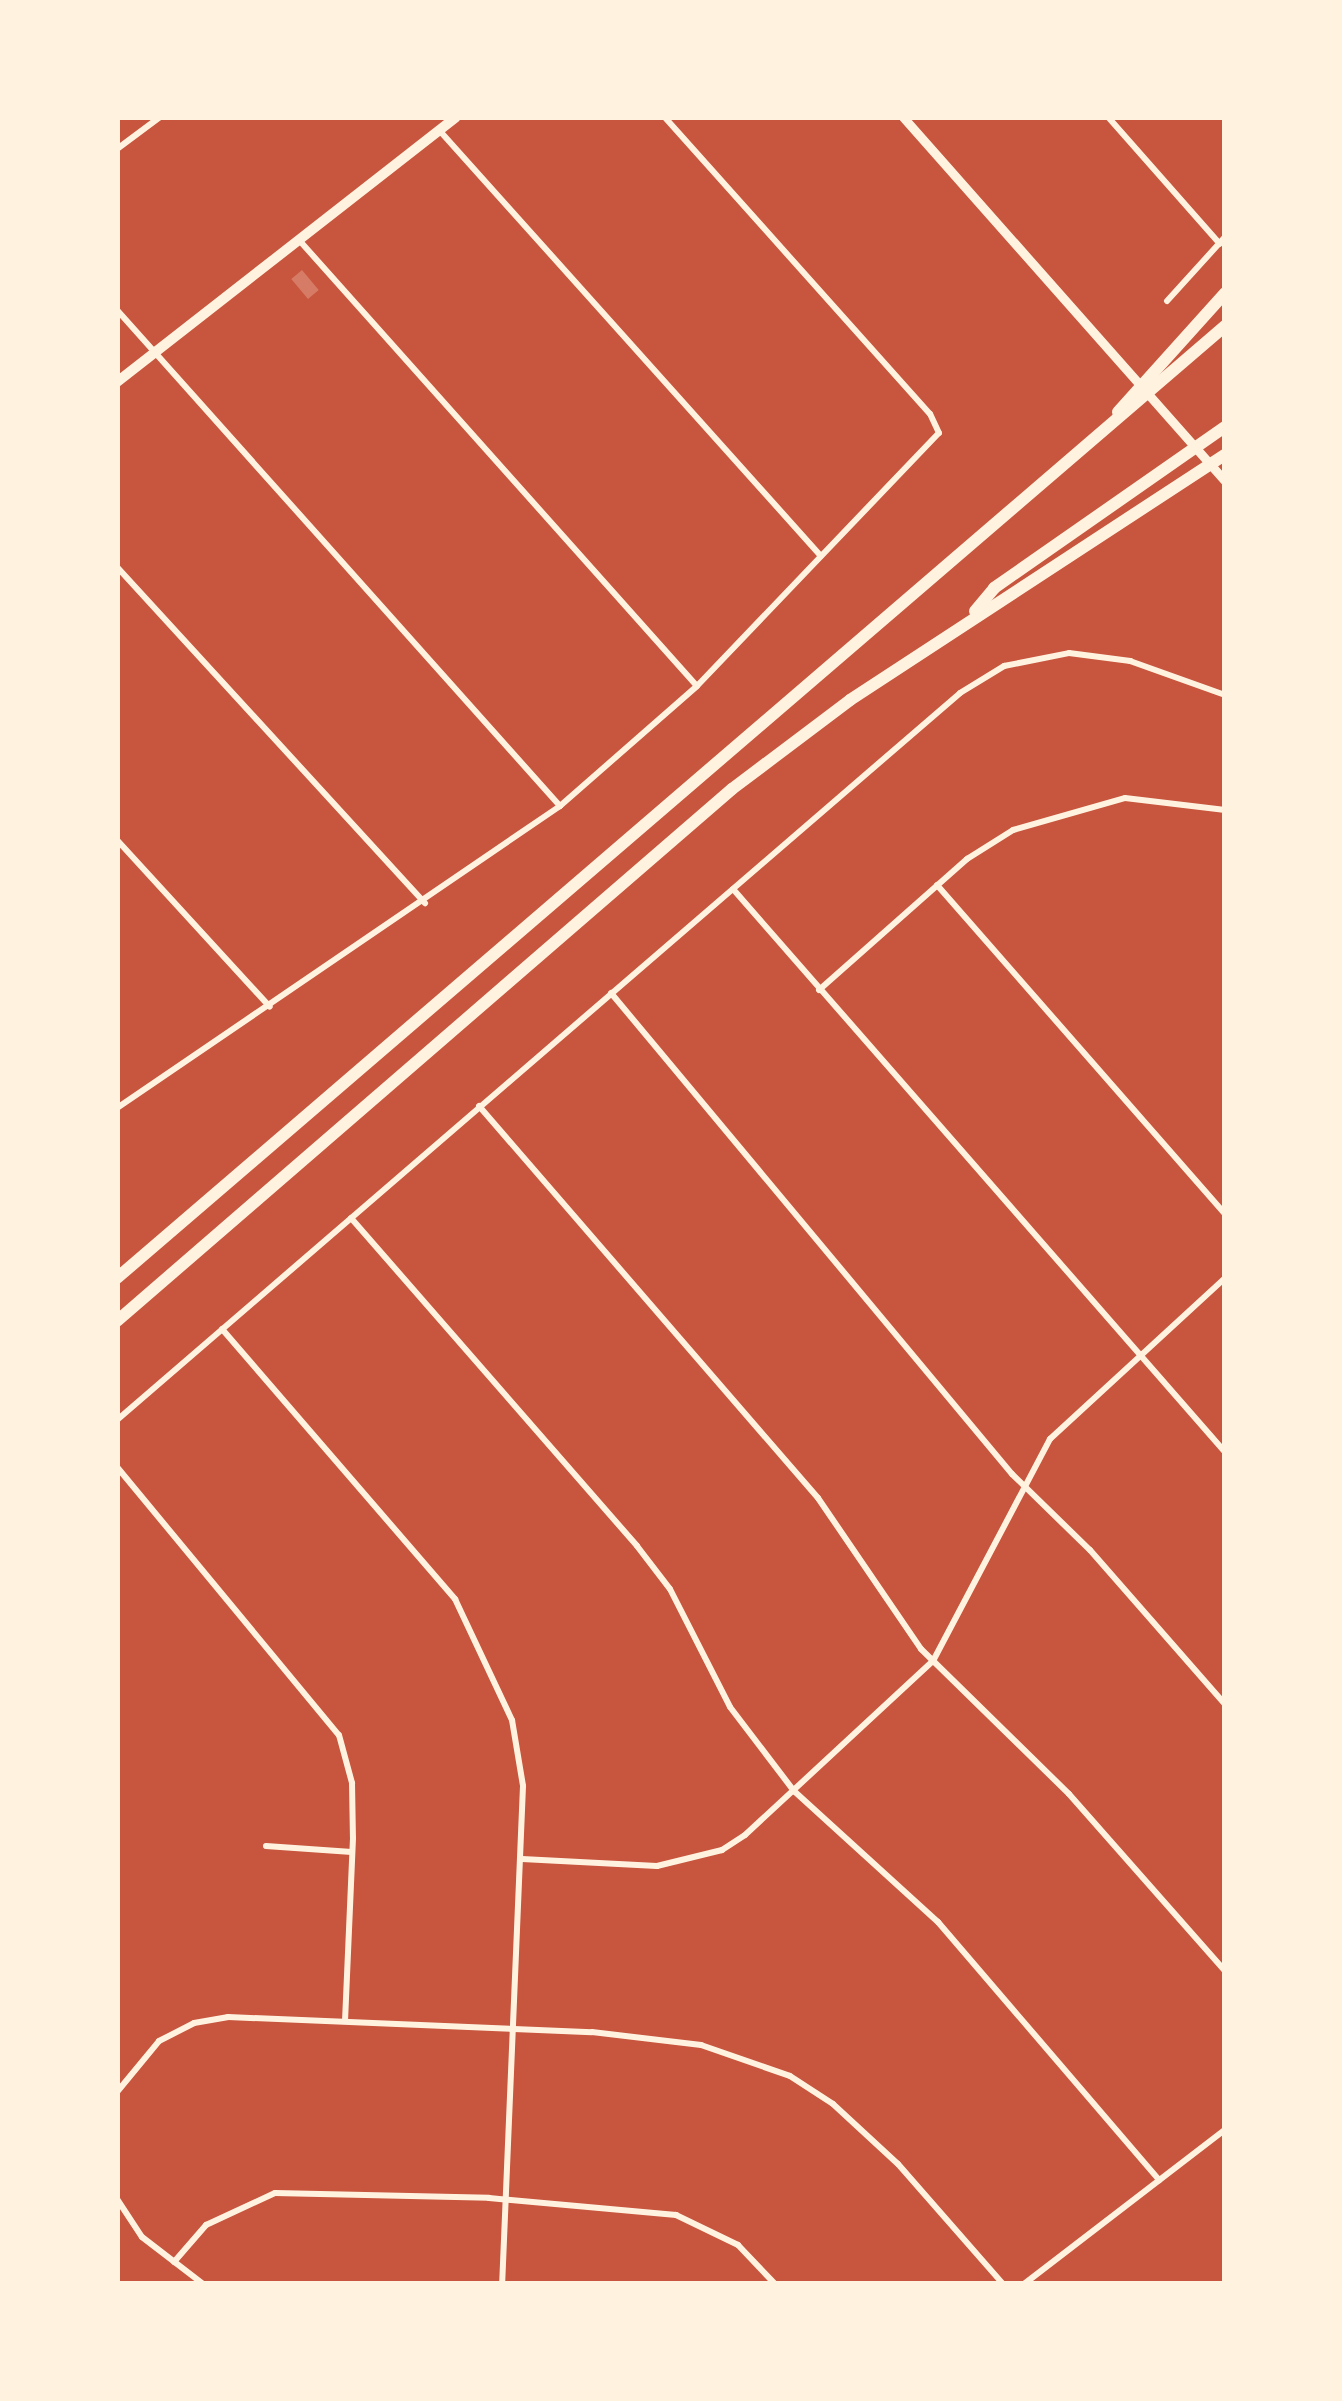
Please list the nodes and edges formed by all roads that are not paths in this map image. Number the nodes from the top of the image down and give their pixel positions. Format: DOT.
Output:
graph roads {
  1 [pos="160,117"];
  2 [pos="456,117"];
  3 [pos="664,117"];
  4 [pos="903,117"];
  5 [pos="1108,117"];
  6 [pos="439,130"];
  7 [pos="117,149"];
  8 [pos="299,240"];
  9 [pos="1222,241"];
  10 [pos="1225,292"];
  11 [pos="1167,301"];
  12 [pos="117,310"];
  13 [pos="1225,326"];
  14 [pos="154,352"];
  15 [pos="117,382"];
  16 [pos="1111,423"];
  17 [pos="1225,427"];
  18 [pos="1225,455"];
  19 [pos="1225,481"];
  20 [pos="821,556"];
  21 [pos="117,567"];
  22 [pos="966,621"];
  23 [pos="697,686"];
  24 [pos="1225,695"];
  25 [pos="560,806"];
  26 [pos="1225,810"];
  27 [pos="117,840"];
  28 [pos="937,885"];
  29 [pos="733,889"];
  30 [pos="424,903"];
  31 [pos="819,990"];
  32 [pos="610,993"];
  33 [pos="270,1007"];
  34 [pos="478,1106"];
  35 [pos="117,1108"];
  36 [pos="1225,1214"];
  37 [pos="352,1218"];
  38 [pos="117,1278"];
  39 [pos="1225,1278"];
  40 [pos="117,1321"];
  41 [pos="222,1329"];
  42 [pos="1139,1354"];
  43 [pos="117,1420"];
  44 [pos="1225,1452"];
  45 [pos="117,1467"];
  46 [pos="1024,1486"];
  47 [pos="934,1660"];
  48 [pos="1225,1704"];
  49 [pos="794,1791"];
  50 [pos="266,1846"];
  51 [pos="352,1852"];
  52 [pos="522,1858"];
  53 [pos="1225,1971"];
  54 [pos="345,2021"];
  55 [pos="515,2028"];
  56 [pos="117,2092"];
  57 [pos="1225,2130"];
  58 [pos="1160,2180"];
  59 [pos="117,2200"];
  60 [pos="507,2200"];
  61 [pos="174,2262"];
  62 [pos="203,2284"];
  63 [pos="502,2284"];
  64 [pos="775,2284"];
  65 [pos="1003,2284"];
  66 [pos="1024,2284"];
  1 -- 7 [label="street"];
  2 -- 6 [label="main road"];
  3 -- 20 [label="street"];
  4 -- 19 [label="main road"];
  5 -- 9 [label="street"];
  6 -- 8 [label="main road"];
  6 -- 20 [label="street"];
  8 -- 14 [label="main road"];
  8 -- 23 [label="street"];
  9 -- 11 [label="street"];
  10 -- 16 [label="highway"];
  12 -- 14 [label="street"];
  13 -- 16 [label="highway"];
  14 -- 15 [label="main road"];
  14 -- 25 [label="street"];
  16 -- 38 [label="highway"];
  17 -- 22 [label="highway"];
  18 -- 22 [label="highway"];
  20 -- 23 [label="street"];
  21 -- 30 [label="street"];
  22 -- 40 [label="highway"];
  23 -- 25 [label="street"];
  24 -- 29 [label="street"];
  25 -- 30 [label="street"];
  26 -- 28 [label="street"];
  27 -- 33 [label="street"];
  28 -- 31 [label="street"];
  28 -- 36 [label="street"];
  29 -- 31 [label="street"];
  29 -- 32 [label="street"];
  30 -- 33 [label="street"];
  31 -- 42 [label="street"];
  32 -- 34 [label="street"];
  32 -- 46 [label="street"];
  33 -- 35 [label="street"];
  34 -- 37 [label="street"];
  34 -- 47 [label="street"];
  37 -- 41 [label="street"];
  37 -- 49 [label="street"];
  39 -- 42 [label="street"];
  41 -- 43 [label="street"];
  41 -- 52 [label="street"];
  42 -- 44 [label="street"];
  42 -- 46 [label="street"];
  45 -- 51 [label="street"];
  46 -- 47 [label="street"];
  46 -- 48 [label="street"];
  47 -- 49 [label="street"];
  47 -- 53 [label="street"];
  49 -- 52 [label="street"];
  49 -- 58 [label="street"];
  50 -- 51 [label="street"];
  51 -- 54 [label="street"];
  52 -- 55 [label="street"];
  54 -- 55 [label="street"];
  54 -- 56 [label="street"];
  55 -- 60 [label="street"];
  55 -- 65 [label="street"];
  57 -- 58 [label="street"];
  58 -- 66 [label="street"];
  59 -- 61 [label="street"];
  60 -- 61 [label="street"];
  60 -- 63 [label="street"];
  60 -- 64 [label="street"];
  61 -- 62 [label="street"];
}
